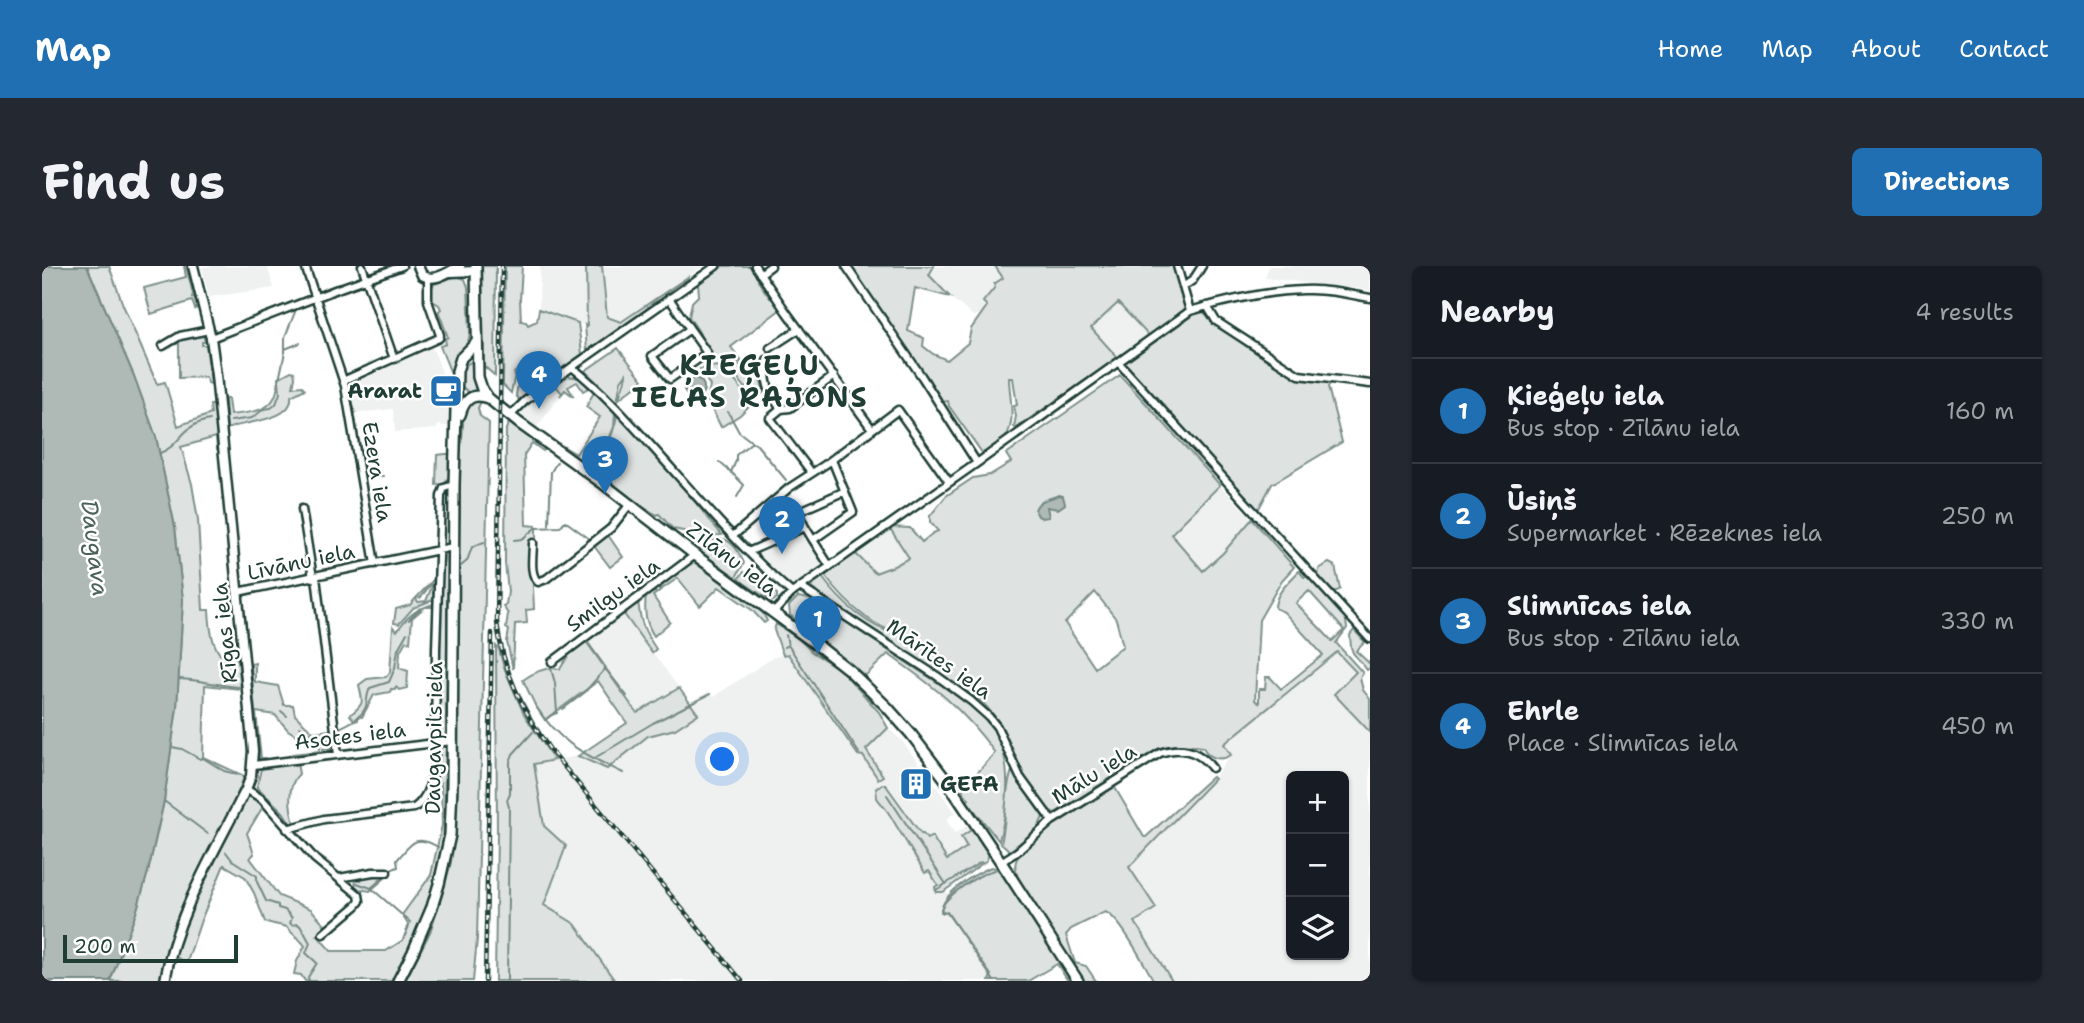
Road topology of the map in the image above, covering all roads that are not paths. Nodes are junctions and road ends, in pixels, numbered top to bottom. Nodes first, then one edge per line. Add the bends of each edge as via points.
1 (192, 266) edge
2 (304, 266) edge
3 (362, 266) edge
4 (401, 266) edge
5 (418, 266) edge
6 (460, 266) edge
7 (716, 266) edge
8 (755, 266) edge
9 (771, 266) edge
10 (846, 266) edge
11 (1177, 266) edge
12 (1202, 266) edge
13 (476, 268) edge
14 (451, 272) junction
15 (760, 274) junction
16 (366, 278) junction
17 (428, 278) junction
18 (1183, 287) junction
19 (316, 297) junction
20 (669, 298) junction
21 (1370, 298) edge
22 (1207, 306) junction
23 (1190, 311) junction
24 (690, 328) junction
25 (799, 329) junction
26 (210, 334) junction
27 (477, 342) junction
28 (163, 346) dead end
29 (770, 348) dead end
30 (477, 358) junction
31 (394, 359) junction
32 (767, 360) dead end
33 (1119, 363) junction
34 (572, 367) junction
35 (458, 375) junction
36 (834, 376) junction
37 (343, 381) junction
38 (1370, 384) edge
39 (488, 398) junction
40 (781, 409) junction
41 (510, 416) junction
42 (456, 426) junction
43 (872, 429) junction
44 (832, 460) junction
45 (977, 463) junction
46 (812, 473) junction
47 (949, 482) junction
48 (454, 485) junction
49 (845, 491) junction
50 (630, 504) junction
51 (302, 509) dead end
52 (805, 527) junction
53 (733, 536) junction
54 (813, 540) junction
55 (533, 543) dead end
56 (453, 547) junction
57 (439, 550) junction
58 (748, 552) junction
59 (695, 555) junction
60 (374, 564) junction
61 (829, 565) junction
62 (315, 577) junction
63 (800, 587) junction
64 (238, 592) junction
65 (792, 593) junction
66 (774, 612) junction
67 (1370, 639) edge
68 (552, 662) dead end
69 (452, 741) junction
70 (436, 743) junction
71 (338, 755) junction
72 (253, 765) junction
73 (1212, 768) dead end
74 (246, 789) junction
75 (1052, 821) junction
76 (287, 829) junction
77 (1001, 862) junction
78 (387, 872) dead end
79 (340, 878) junction
80 (323, 934) dead end
81 (165, 981) edge
82 (398, 981) edge
83 (1078, 981) edge

1 - 26 main road, Rīgas iela
2 - 19 street, Ezera iela
3 - 16 street
4 - 16 street
5 - 17 main road
6 - 14 main road
7 - 20 street
8 - 15 street
9 - 15 street
10 - 45 street
11 - 18 street
12 - 18 street
13 - 14 main road
13 - 27 highway
14 - 17 main road
15 - 25 street
16 - 19 street
16 - 31 street
17 - 31 street via 428,301 440,335
18 - 23 street
19 - 26 street
19 - 37 street, Ezera iela
20 - 24 street
20 - 34 street
21 - 22 street via 1303,289
22 - 23 street
22 - 38 street via 1216,321 1299,375
23 - 33 street
24 - 24 street via 652,356 670,379 707,353
25 - 29 street
25 - 36 street
26 - 28 street via 180,336
26 - 64 main road, Rīgas iela
27 - 30 highway
27 - 35 highway, Daugavpils iela via 461,358
30 - 35 highway via 464,363
30 - 39 highway via 479,383
31 - 37 street
32 - 40 street via 767,387
33 - 45 street
33 - 67 street
34 - 41 street
34 - 53 street via 615,406
35 - 42 highway, Daugavpils iela
36 - 40 street via 790,408
36 - 43 street
37 - 60 street, Ezera iela
39 - 41 highway, Zīlānu iela
39 - 42 highway via 477,395 467,399
40 - 46 street via 770,418
41 - 50 highway, Zīlānu iela
42 - 48 highway, Daugavpils iela
43 - 44 street
43 - 47 street via 898,410
44 - 46 street
44 - 49 street
45 - 47 street
46 - 53 street
47 - 61 street
48 - 56 highway, Daugavpils iela
48 - 57 street, Daugavpils iela via 441,494
49 - 52 street via 798,512
49 - 54 street via 853,512
50 - 55 street via 611,528 538,582 533,571
50 - 59 highway, Zīlānu iela
51 - 62 street
52 - 54 street
52 - 58 street
53 - 58 street
54 - 61 street
56 - 57 street, Līvānu iela
56 - 69 highway, Daugavpils iela
57 - 60 street, Līvānu iela
57 - 70 street, Daugavpils iela
58 - 65 street
59 - 66 highway, Zīlānu iela
59 - 68 street, Smilgu iela
60 - 62 street, Līvānu iela
61 - 63 street
62 - 64 street, Līvānu iela
62 - 71 street
63 - 65 street
63 - 75 street, Mārītes iela via 937,676 989,717 1020,777
64 - 72 main road, Rīgas iela
65 - 66 street
66 - 77 highway, Zīlānu iela via 849,670 887,707 946,780
69 - 70 street, Asotes iela
69 - 82 highway, Daugavpils iela via 450,835 445,860 424,928
70 - 71 street, Asotes iela
70 - 76 street, Daugavpils iela via 433,774 416,807 324,819
71 - 72 street, Asotes iela
72 - 74 main road, Rīgas iela
73 - 75 street, Mālu iela via 1191,751 1166,751
74 - 76 street via 262,799
74 - 81 main road, Rīgas iela via 183,916
75 - 77 street, Mālu iela
76 - 79 street
77 - 83 highway, Zīlānu iela
78 - 79 street
79 - 80 street via 357,892 360,901

